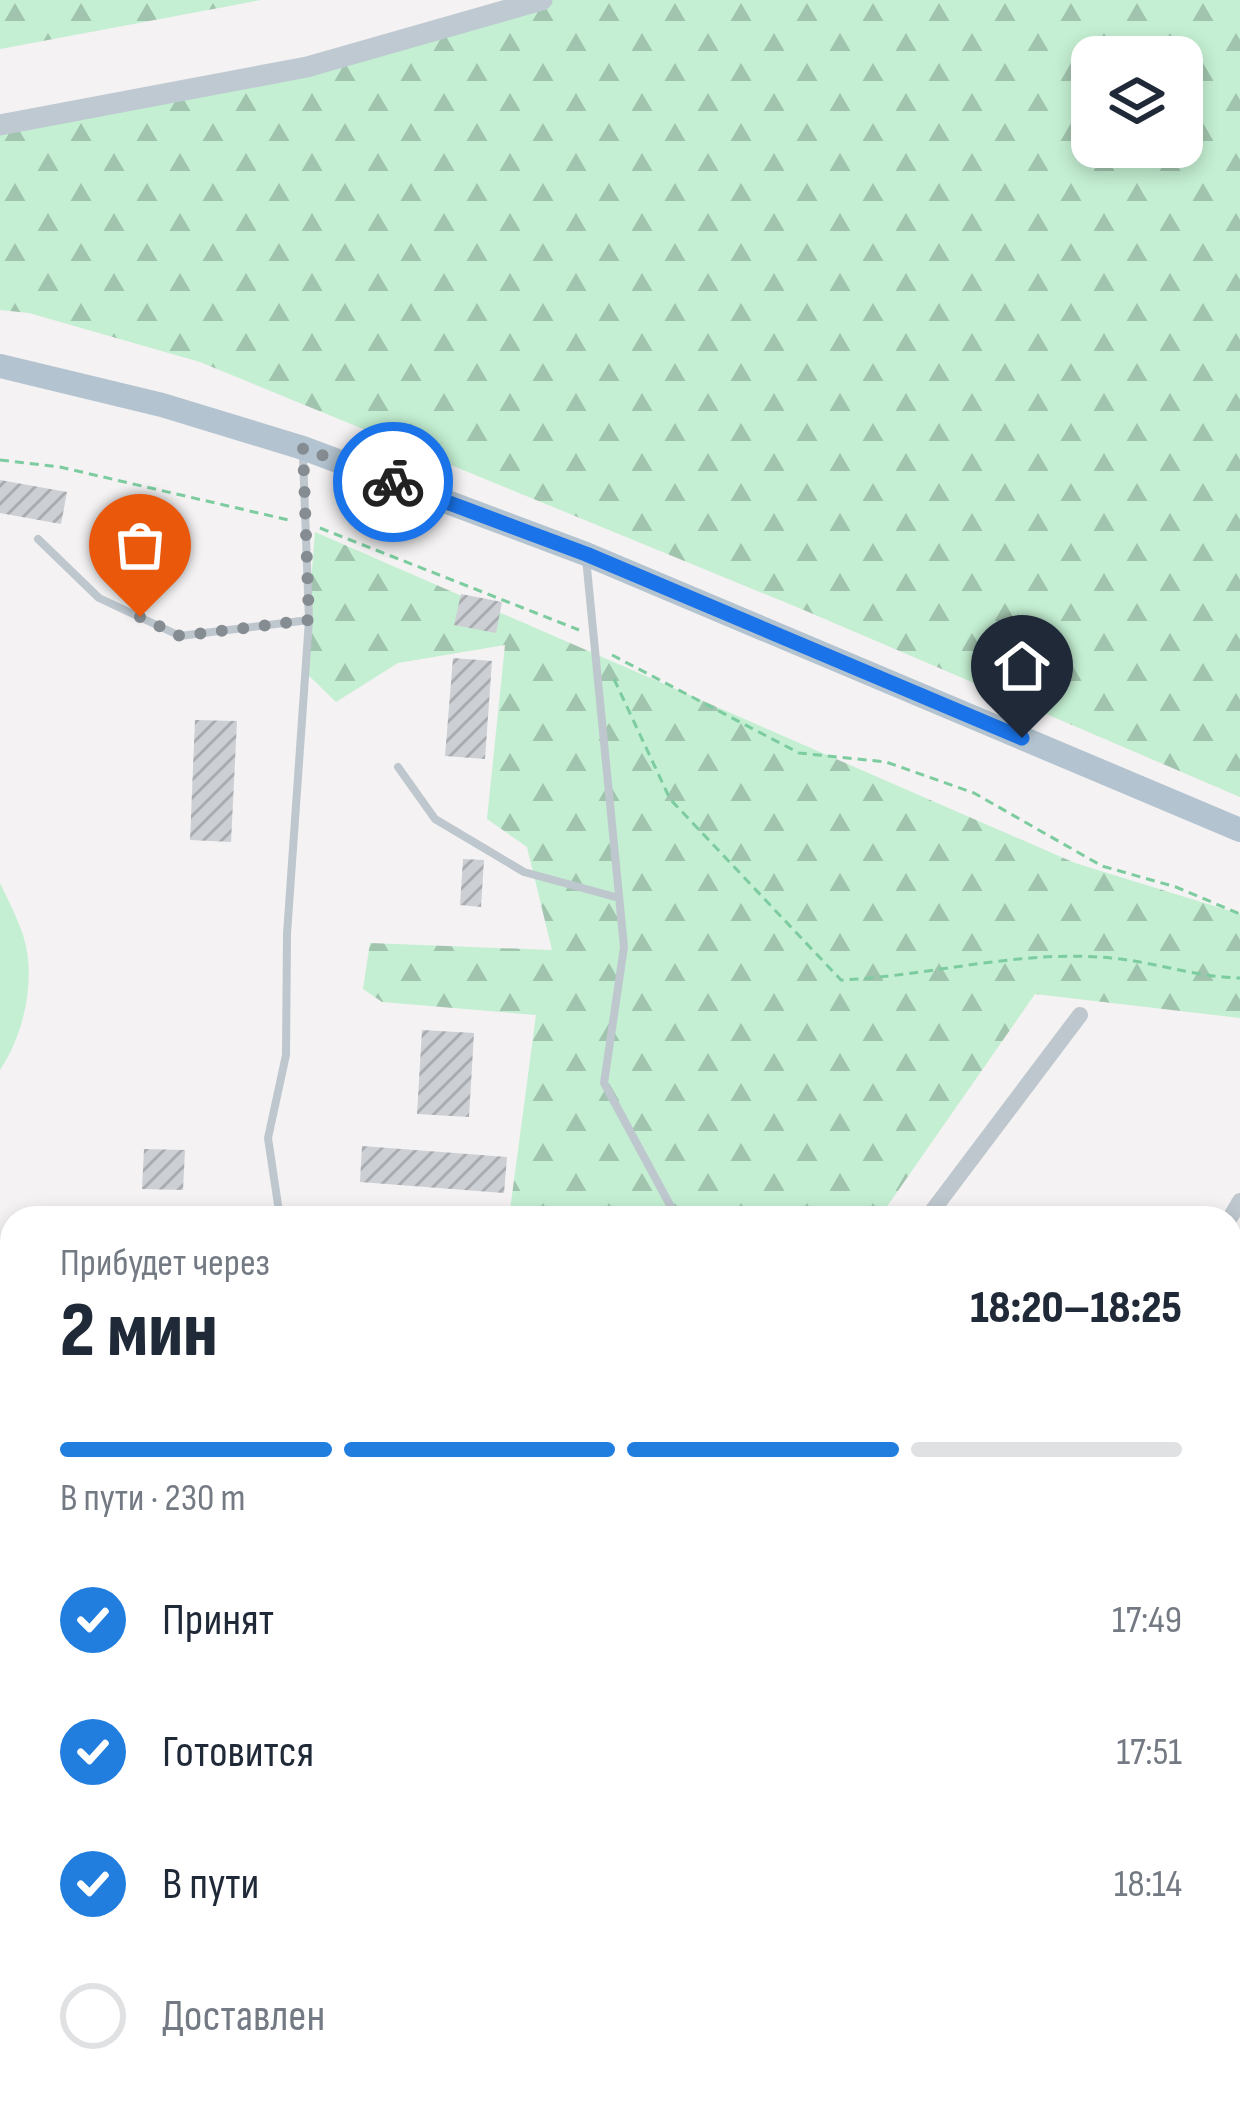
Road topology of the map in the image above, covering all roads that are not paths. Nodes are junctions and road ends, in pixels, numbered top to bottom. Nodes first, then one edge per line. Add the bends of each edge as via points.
1 (542, 0) edge
2 (0, 124) edge
3 (0, 366) edge
4 (303, 448) junction
5 (38, 539) dead end
6 (586, 554) junction
7 (309, 620) junction
8 (398, 767) dead end
9 (1240, 830) edge
10 (619, 898) junction
11 (1079, 1015) dead end
12 (278, 1206) edge
13 (671, 1206) edge
14 (936, 1206) edge

1 - 2 street via 308,68
3 - 4 main road
4 - 6 main road
4 - 7 lane
5 - 7 lane via 99,598 180,636
6 - 9 main road
6 - 10 lane
7 - 12 lane via 286,1054 268,1138
8 - 10 lane via 435,819 524,872
10 - 13 lane via 624,946 604,1083
11 - 14 street

